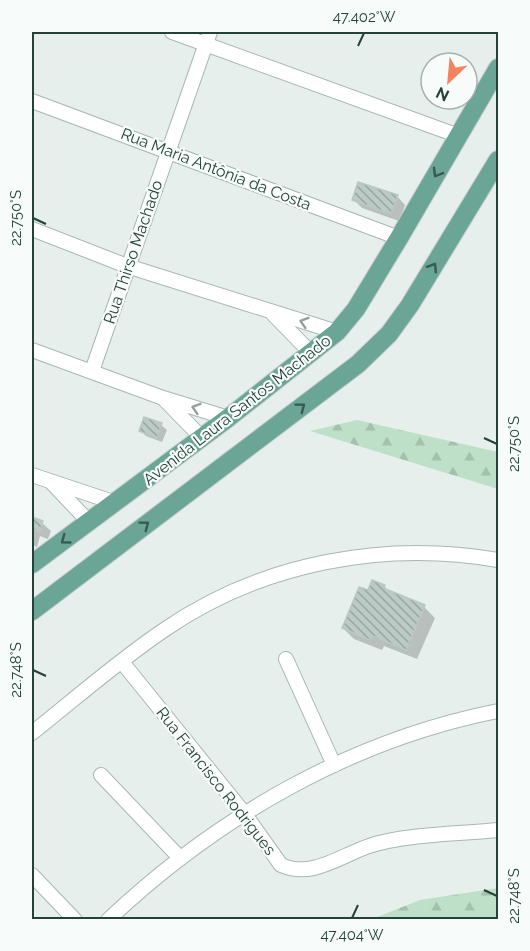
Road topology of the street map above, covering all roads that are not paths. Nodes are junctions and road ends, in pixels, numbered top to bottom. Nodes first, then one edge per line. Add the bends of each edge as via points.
1 (172, 32) edge
2 (208, 38) edge
3 (498, 68) edge
4 (32, 101) edge
5 (459, 136) junction
6 (168, 151) junction
7 (498, 160) edge
8 (32, 229) edge
9 (399, 238) junction
10 (127, 266) junction
11 (272, 312) junction
12 (337, 332) junction
13 (32, 350) edge
14 (312, 354) junction
15 (92, 371) junction
16 (163, 398) junction
17 (228, 418) junction
18 (202, 438) junction
19 (32, 475) edge
20 (51, 481) junction
21 (116, 503) junction
22 (89, 522) junction
23 (498, 560) edge
24 (32, 564) edge
25 (32, 611) edge
26 (286, 659) dead end
27 (122, 662) junction
28 (498, 711) edge
29 (32, 733) edge
30 (334, 765) junction
31 (101, 775) dead end
32 (244, 813) junction
33 (498, 830) edge
34 (180, 858) junction
35 (32, 875) edge
36 (75, 920) edge
37 (108, 920) edge

1 - 2 street
2 - 5 street
2 - 6 street, Rua Thirso Machado
3 - 5 main road, Avenida Laura Santos Machado
4 - 6 street, Rua Maria Antônia da Costa
5 -> 9 main road, Avenida Laura Santos Machado
6 - 9 street, Rua Maria Antônia da Costa
6 - 10 street, Rua Thirso Machado
25 -> 7 main road via 358,364 381,342 410,304
8 - 10 street
9 - 12 main road, Avenida Laura Santos Machado via 356,309
10 - 11 street
10 - 15 street, Rua Thirso Machado
12 -> 11 street
11 - 14 street
12 - 14 main road, Avenida Laura Santos Machado
13 - 15 street
14 - 17 main road, Avenida Laura Santos Machado
15 - 16 street
17 -> 16 street
16 - 18 street
17 - 18 main road, Avenida Laura Santos Machado
18 - 21 main road, Avenida Laura Santos Machado
19 - 20 street
20 - 21 street
20 - 22 street
21 - 22 main road, Avenida Laura Santos Machado
22 -> 24 main road, Avenida Laura Santos Machado
23 - 27 street via 458,554 403,553 347,558 291,570 212,601
26 - 30 street
27 - 29 street
27 - 32 street, Rua Francisco Rodrigues
28 - 30 street via 413,735
30 - 32 street
31 - 34 street
32 - 33 street, Rua Francisco Rodrigues via 281,865 298,870 311,870 384,842
32 - 34 street
34 - 37 street
35 - 36 street

